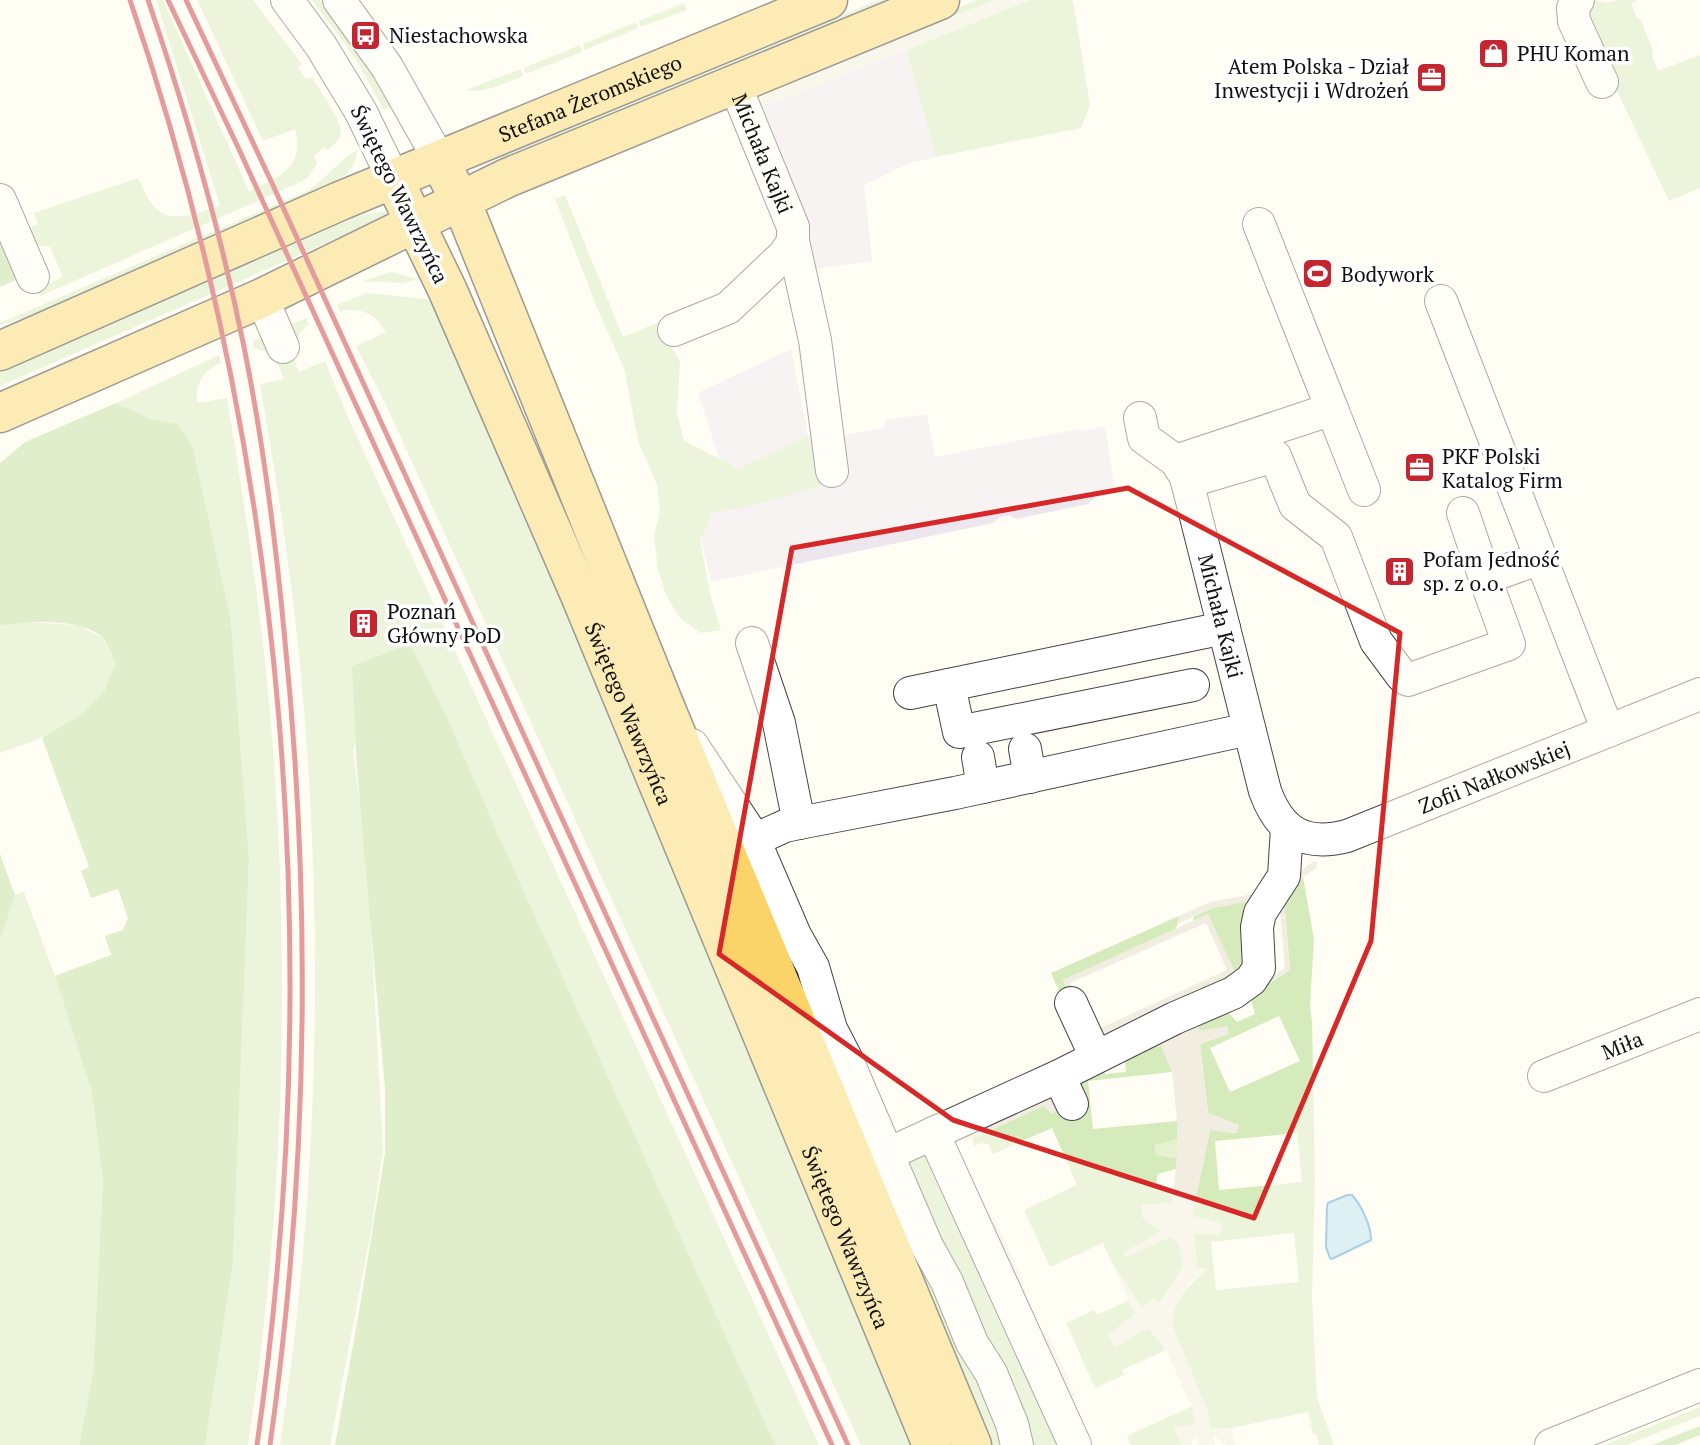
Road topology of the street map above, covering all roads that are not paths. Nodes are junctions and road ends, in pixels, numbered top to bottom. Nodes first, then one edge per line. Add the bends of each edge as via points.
1 (287, 0) edge
2 (339, 0) edge
3 (828, 0) edge
4 (940, 0) edge
5 (1578, 0) edge
6 (1602, 82) dead end
7 (735, 85) junction
8 (440, 160) junction
9 (394, 180) junction
10 (0, 200) edge
11 (460, 201) junction
12 (415, 224) junction
13 (1259, 224) dead end
14 (793, 241) junction
15 (33, 277) dead end
16 (262, 298) junction
17 (1441, 301) dead end
18 (674, 330) dead end
19 (283, 347) dead end
20 (0, 351) edge
21 (1332, 409) junction
22 (0, 413) edge
23 (1140, 418) dead end
24 (832, 471) dead end
25 (1182, 472) junction
26 (1364, 490) dead end
27 (1463, 513) dead end
28 (1541, 558) junction
29 (1485, 578) junction
30 (1224, 628) junction
31 (752, 643) dead end
32 (949, 685) junction
33 (1193, 685) dead end
34 (909, 693) dead end
35 (1700, 694) edge
36 (666, 709) junction
37 (1249, 729) junction
38 (1608, 731) junction
39 (799, 823) junction
40 (1287, 828) junction
41 (754, 840) junction
42 (1071, 1003) dead end
43 (1700, 1014) edge
44 (1107, 1060) junction
45 (1544, 1076) dead end
46 (933, 1133) junction
47 (888, 1154) junction
48 (986, 1225) dead end
49 (1700, 1385) edge
50 (1075, 1438) edge
51 (932, 1445) edge
52 (972, 1445) edge
53 (1017, 1445) edge
54 (1551, 1445) edge

1 - 9 street, Świętego Wawrzyńca via 361,112
2 - 8 street, Świętego Wawrzyńca via 387,66
3 - 8 main road, Stefana Żeromskiego
4 - 7 main road, Stefana Żeromskiego
5 - 6 street via 1574,21
7 - 11 main road, Stefana Żeromskiego
7 - 14 street, Michała Kajki via 793,227
8 - 9 main road, Stefana Żeromskiego
8 - 11 main road, Świętego Wawrzyńca
9 - 12 main road, Świętego Wawrzyńca
9 - 20 main road, Stefana Żeromskiego
10 - 15 street
11 - 12 main road
11 - 36 main road, Świętego Wawrzyńca
12 - 16 main road
12 - 51 main road, Świętego Wawrzyńca via 580,595
13 - 21 street
14 - 18 street via 728,308
14 - 24 street, Michała Kajki via 815,340
16 - 19 street
16 - 22 main road
17 - 28 street
21 - 25 street
21 - 26 street
23 - 25 street via 1144,438
25 - 29 street via 1275,456 1294,505 1336,537 1376,641 1408,680 1509,644
25 - 30 street, Michała Kajki
27 - 29 street
28 - 29 street
28 - 38 street
30 - 32 street
30 - 37 street, Michała Kajki
31 - 39 street via 779,723
32 - 33 street via 959,732
32 - 34 street
35 - 38 street, Zofii Nałkowskiej
36 - 41 street
36 - 52 main road, Świętego Wawrzyńca
37 - 39 street via 980,772
37 - 40 street, Michała Kajki via 1270,806
38 - 40 street, Zofii Nałkowskiej via 1347,836 1318,841
39 - 41 street
40 - 44 street via 1284,876 1260,912 1259,968 1240,1006
41 - 47 street via 794,935 813,967 831,1029
42 - 44 street
43 - 45 street, Miła
44 - 46 street via 1066,1090
46 - 47 street
46 - 48 street via 963,1174
46 - 50 street
47 - 53 street via 926,1246 991,1373
49 - 54 street

